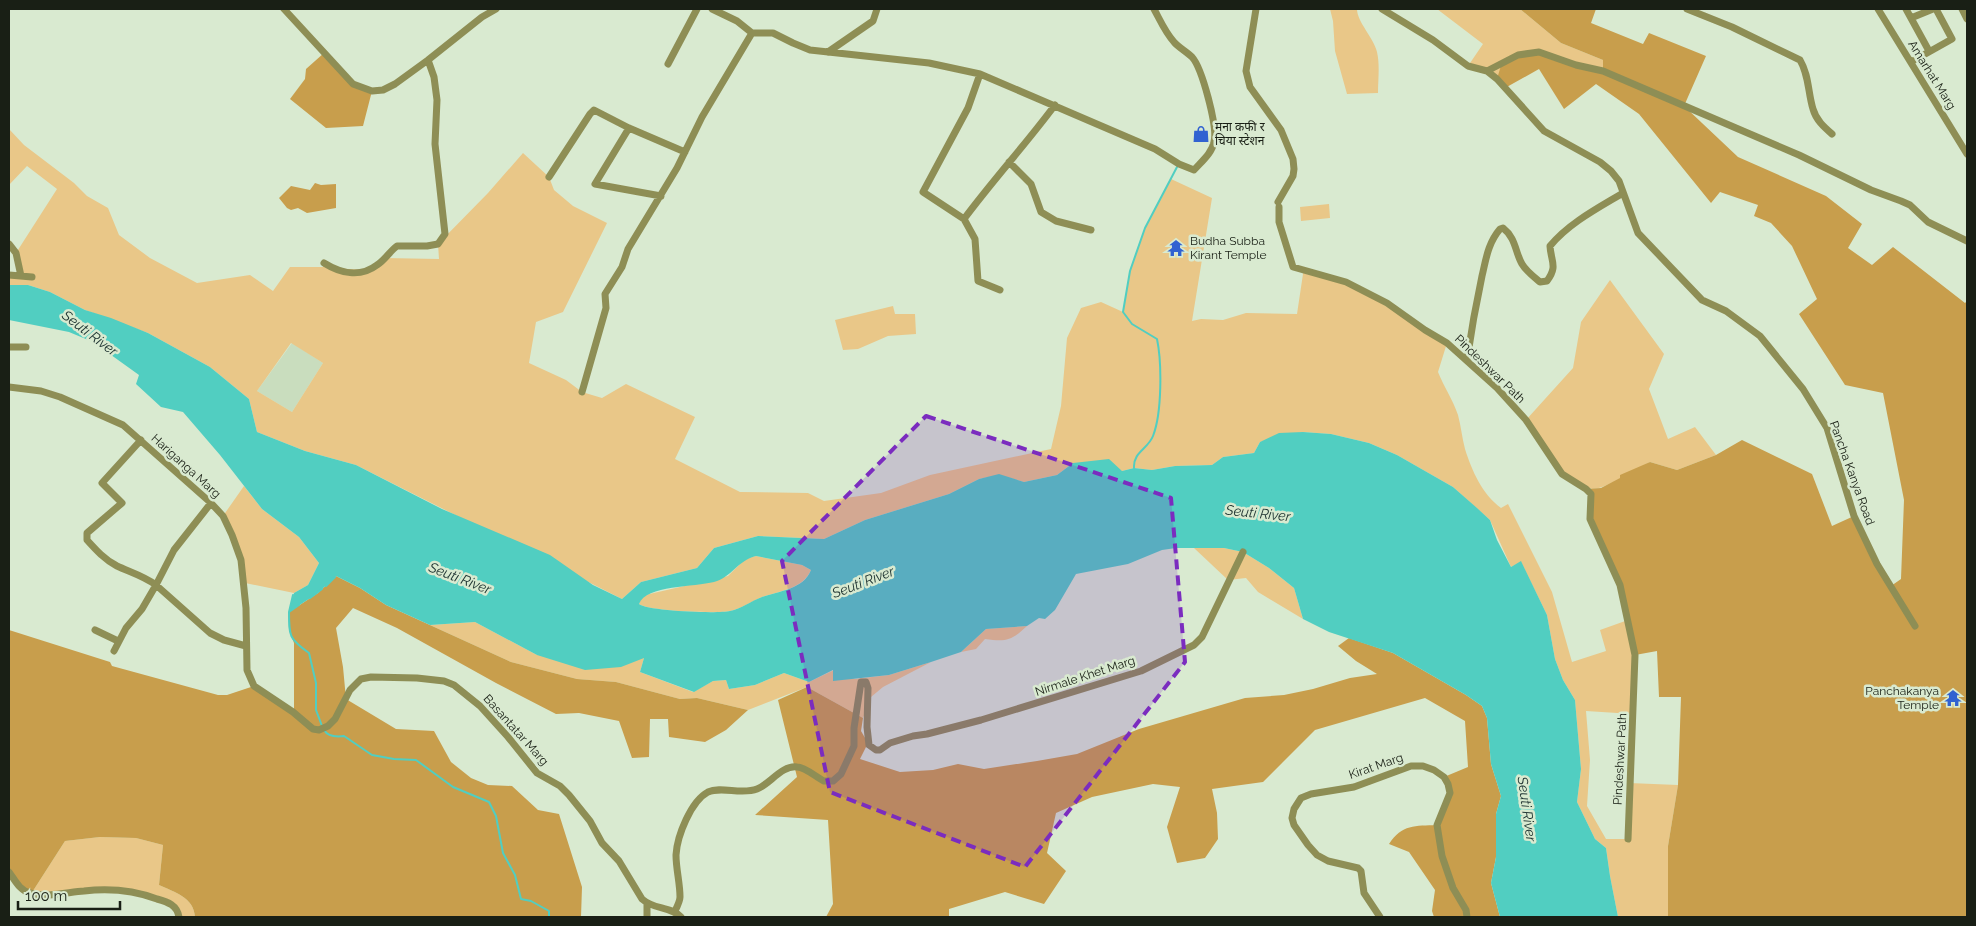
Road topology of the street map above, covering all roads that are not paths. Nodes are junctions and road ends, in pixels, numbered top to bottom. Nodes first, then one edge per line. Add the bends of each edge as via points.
1 (284, 9) edge
2 (496, 9) edge
3 (698, 9) edge
4 (712, 9) edge
5 (877, 9) edge
6 (1154, 9) edge
7 (1256, 9) edge
8 (1382, 9) edge
9 (1687, 9) edge
10 (1878, 9) edge
11 (1906, 9) edge
12 (1935, 9) edge
13 (1962, 9) edge
14 (1911, 18) junction
15 (1967, 19) edge
16 (752, 33) junction
17 (1929, 51) junction
18 (828, 52) junction
19 (428, 60) junction
20 (1911, 62) junction
21 (668, 64) dead end
22 (1488, 71) junction
23 (980, 74) junction
24 (1054, 105) junction
25 (629, 128) junction
26 (1832, 134) dead end
27 (685, 152) junction
28 (1967, 154) edge
29 (1009, 162) junction
30 (549, 177) dead end
31 (1623, 193) junction
32 (660, 196) junction
33 (964, 219) junction
34 (1091, 230) dead end
35 (1967, 241) edge
36 (9, 244) edge
37 (324, 263) dead end
38 (9, 275) edge
39 (21, 276) junction
40 (32, 277) dead end
41 (1000, 290) dead end
42 (9, 347) edge
43 (26, 347) dead end
44 (1467, 360) junction
45 (9, 387) edge
46 (582, 392) dead end
47 (142, 440) junction
48 (211, 503) junction
49 (1243, 552) dead end
50 (156, 585) junction
51 (1915, 626) dead end
52 (95, 630) dead end
53 (118, 641) junction
54 (246, 646) junction
55 (114, 651) dead end
56 (328, 726) joint
57 (1628, 839) dead end
58 (9, 872) edge
59 (647, 903) junction
60 (675, 911) junction
61 (179, 917) edge
62 (647, 917) edge
63 (681, 917) edge
64 (1380, 917) edge
65 (1467, 917) edge

1 - 19 street via 353,84 372,91 395,84
2 - 19 street
3 - 21 street
4 - 16 street
5 - 18 street via 873,21
6 - 24 street via 1174,43 1192,57 1207,94 1215,130 1214,144 1194,170 1155,149
7 - 44 street, Pindeshwar Path via 1246,71 1250,87 1281,130 1293,158 1293,176 1278,204 1279,222 1293,267 1346,282 1387,303
8 - 22 street, Pancha Kanya Road via 1468,66
9 - 26 street via 1800,60 1805,67 1813,111
10 - 20 street, Amarhat Marg
11 - 14 street
12 - 14 street
12 - 17 street via 1952,39
13 - 15 street
14 - 17 street
16 - 18 street via 773,33 810,50
16 - 27 street
17 - 20 street
18 - 23 street via 929,63
19 - 37 street via 437,100 434,144 445,234 438,244 398,246 376,266 353,273 344,273
20 - 28 street, Amarhat Marg
22 - 31 street, Pancha Kanya Road via 1544,130 1611,171
22 - 35 street via 1518,55 1539,52 1603,72 1799,154 1871,190 1910,205 1928,222
23 - 24 street
23 - 33 street via 968,108 923,192
24 - 29 street
25 - 27 street
25 - 30 street via 594,110
25 - 32 street via 595,184
27 - 32 street
29 - 33 street
29 - 34 street via 1031,184 1041,212 1056,221
31 - 44 street via 1555,240 1550,246 1553,273 1547,281 1540,282 1522,265 1514,240 1503,228 1500,229 1489,245
31 - 51 street, Pancha Kanya Road via 1638,233 1648,244 1702,300 1726,311 1760,336 1803,389 1827,428 1842,483 1876,564
32 - 46 street via 605,294 606,308
33 - 41 street via 975,239 978,281
36 - 39 street via 16,253
38 - 39 street
39 - 40 street
42 - 43 street
44 - 57 street, Pindeshwar Path via 1526,420 1562,474 1591,494 1590,519 1620,585 1635,655
45 - 47 street, Hariganga Marg via 60,397 112,418
47 - 48 street, Hariganga Marg
47 - 50 street via 102,483 122,503 87,533 87,540 115,565
48 - 50 street via 174,550
48 - 54 street, Hariganga Marg via 223,516 240,560 246,608
49 - 60 street, Nirmale Khet Marg via 1202,637 1194,645 1141,671 981,720 905,738 880,750 869,745 868,688 863,681 860,684 854,746 837,778 824,781 798,766 784,770 762,787 751,791 710,791 699,799 687,816 676,852 680,898
50 - 53 street
50 - 54 street via 210,633
52 - 53 street
53 - 55 street
54 - 56 street, Hariganga Marg via 247,670 254,686 294,712 313,729
56 - 59 street, Basantatar Marg via 339,714 350,690 361,679 417,678 454,685 480,706 537,773 569,795
58 - 61 street via 21,889 31,894 126,890 168,902 178,910
59 - 60 street
59 - 62 street
60 - 63 street
64 - 65 street, Kirat Marg via 1364,893 1361,871 1317,855 1294,825 1294,809 1301,798 1311,794 1354,787 1411,766 1423,766 1434,770 1448,784 1450,793 1437,825 1442,856

